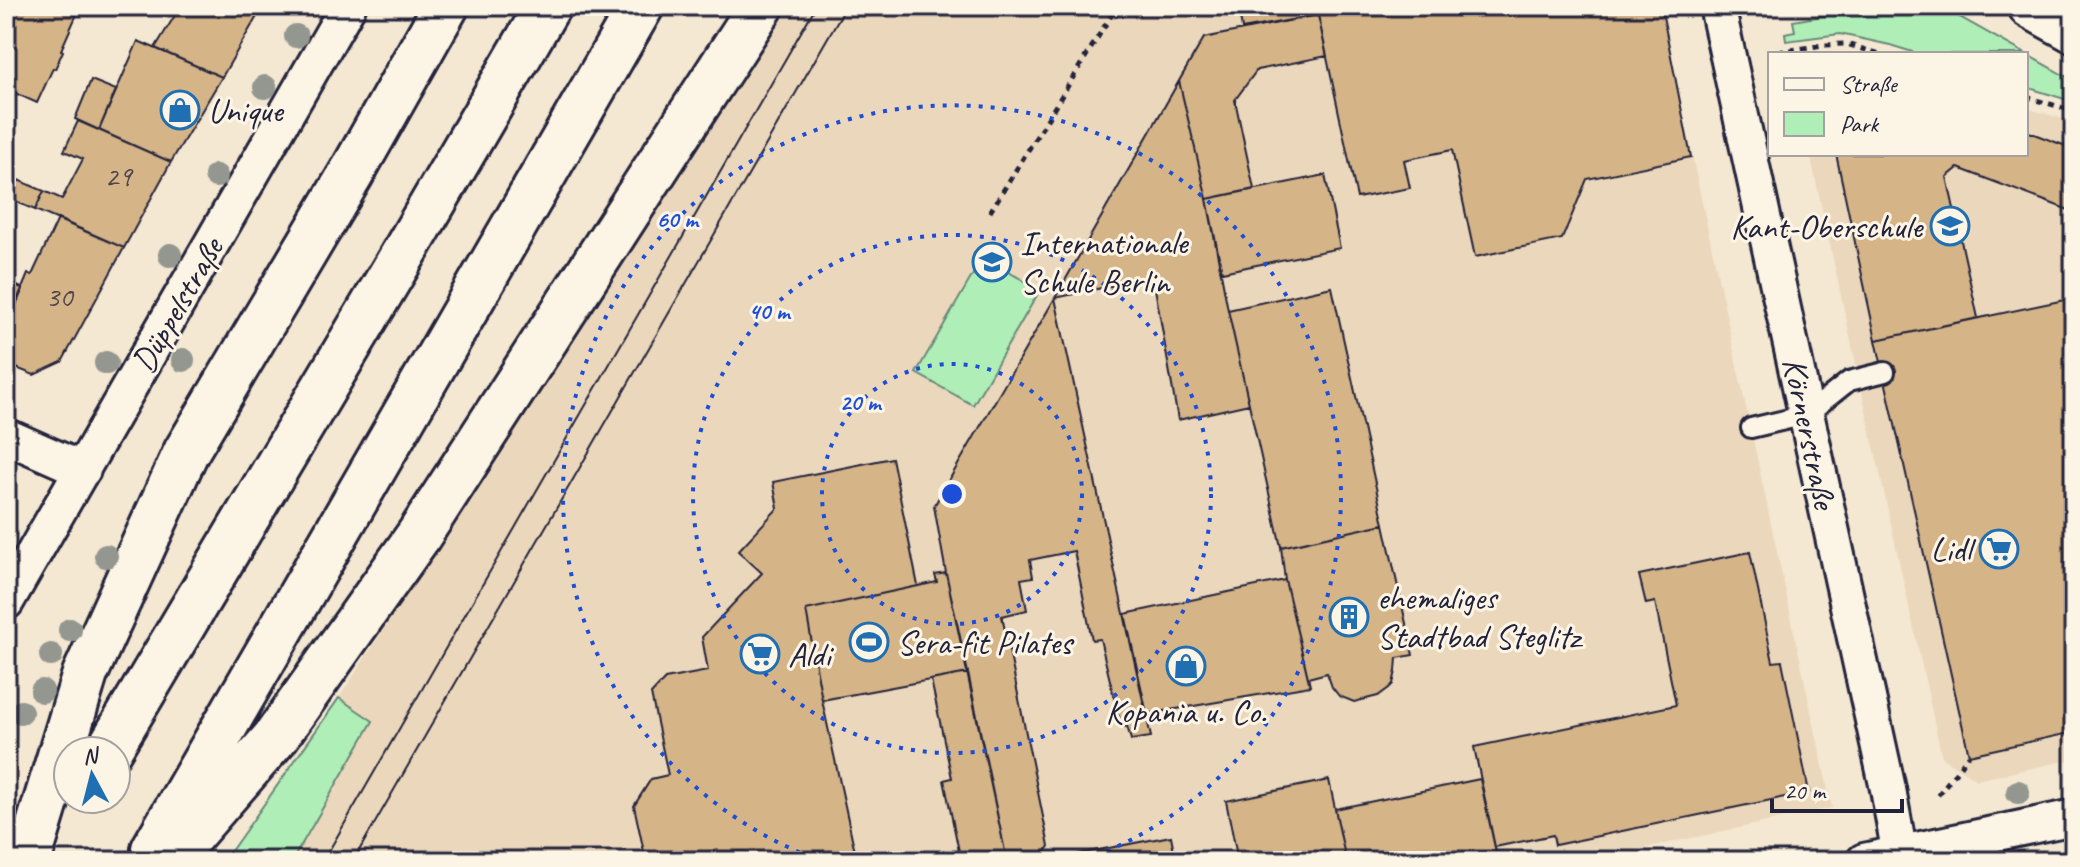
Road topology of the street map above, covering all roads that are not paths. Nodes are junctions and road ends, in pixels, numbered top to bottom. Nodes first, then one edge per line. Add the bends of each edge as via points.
1 (348, 6) edge
2 (548, 6) edge
3 (641, 6) edge
4 (761, 6) edge
5 (1717, 6) edge
6 (2031, 6) edge
7 (446, 7) edge
8 (2074, 30) edge
9 (1885, 372) dead end
10 (1806, 415) junction
11 (1751, 428) dead end
12 (6, 436) edge
13 (83, 470) junction
14 (6, 602) edge
15 (118, 735) edge
16 (69, 815) edge
17 (2074, 817) edge
18 (1900, 857) edge
19 (28, 861) edge
20 (42, 861) edge
21 (146, 861) edge
22 (168, 861) edge
23 (1864, 861) edge

1 - 13 street, Düppelstraße
2 - 15 main road
3 - 21 main road
4 - 22 main road via 401,561 275,738
5 - 10 street, Körnerstraße
6 - 8 main road
7 - 19 main road via 186,452 85,674
9 - 10 lane via 1849,381
10 - 11 lane
10 - 18 street, Körnerstraße
12 - 13 street
13 - 14 street, Düppelstraße
16 - 20 main road
17 - 18 street
18 - 23 street

